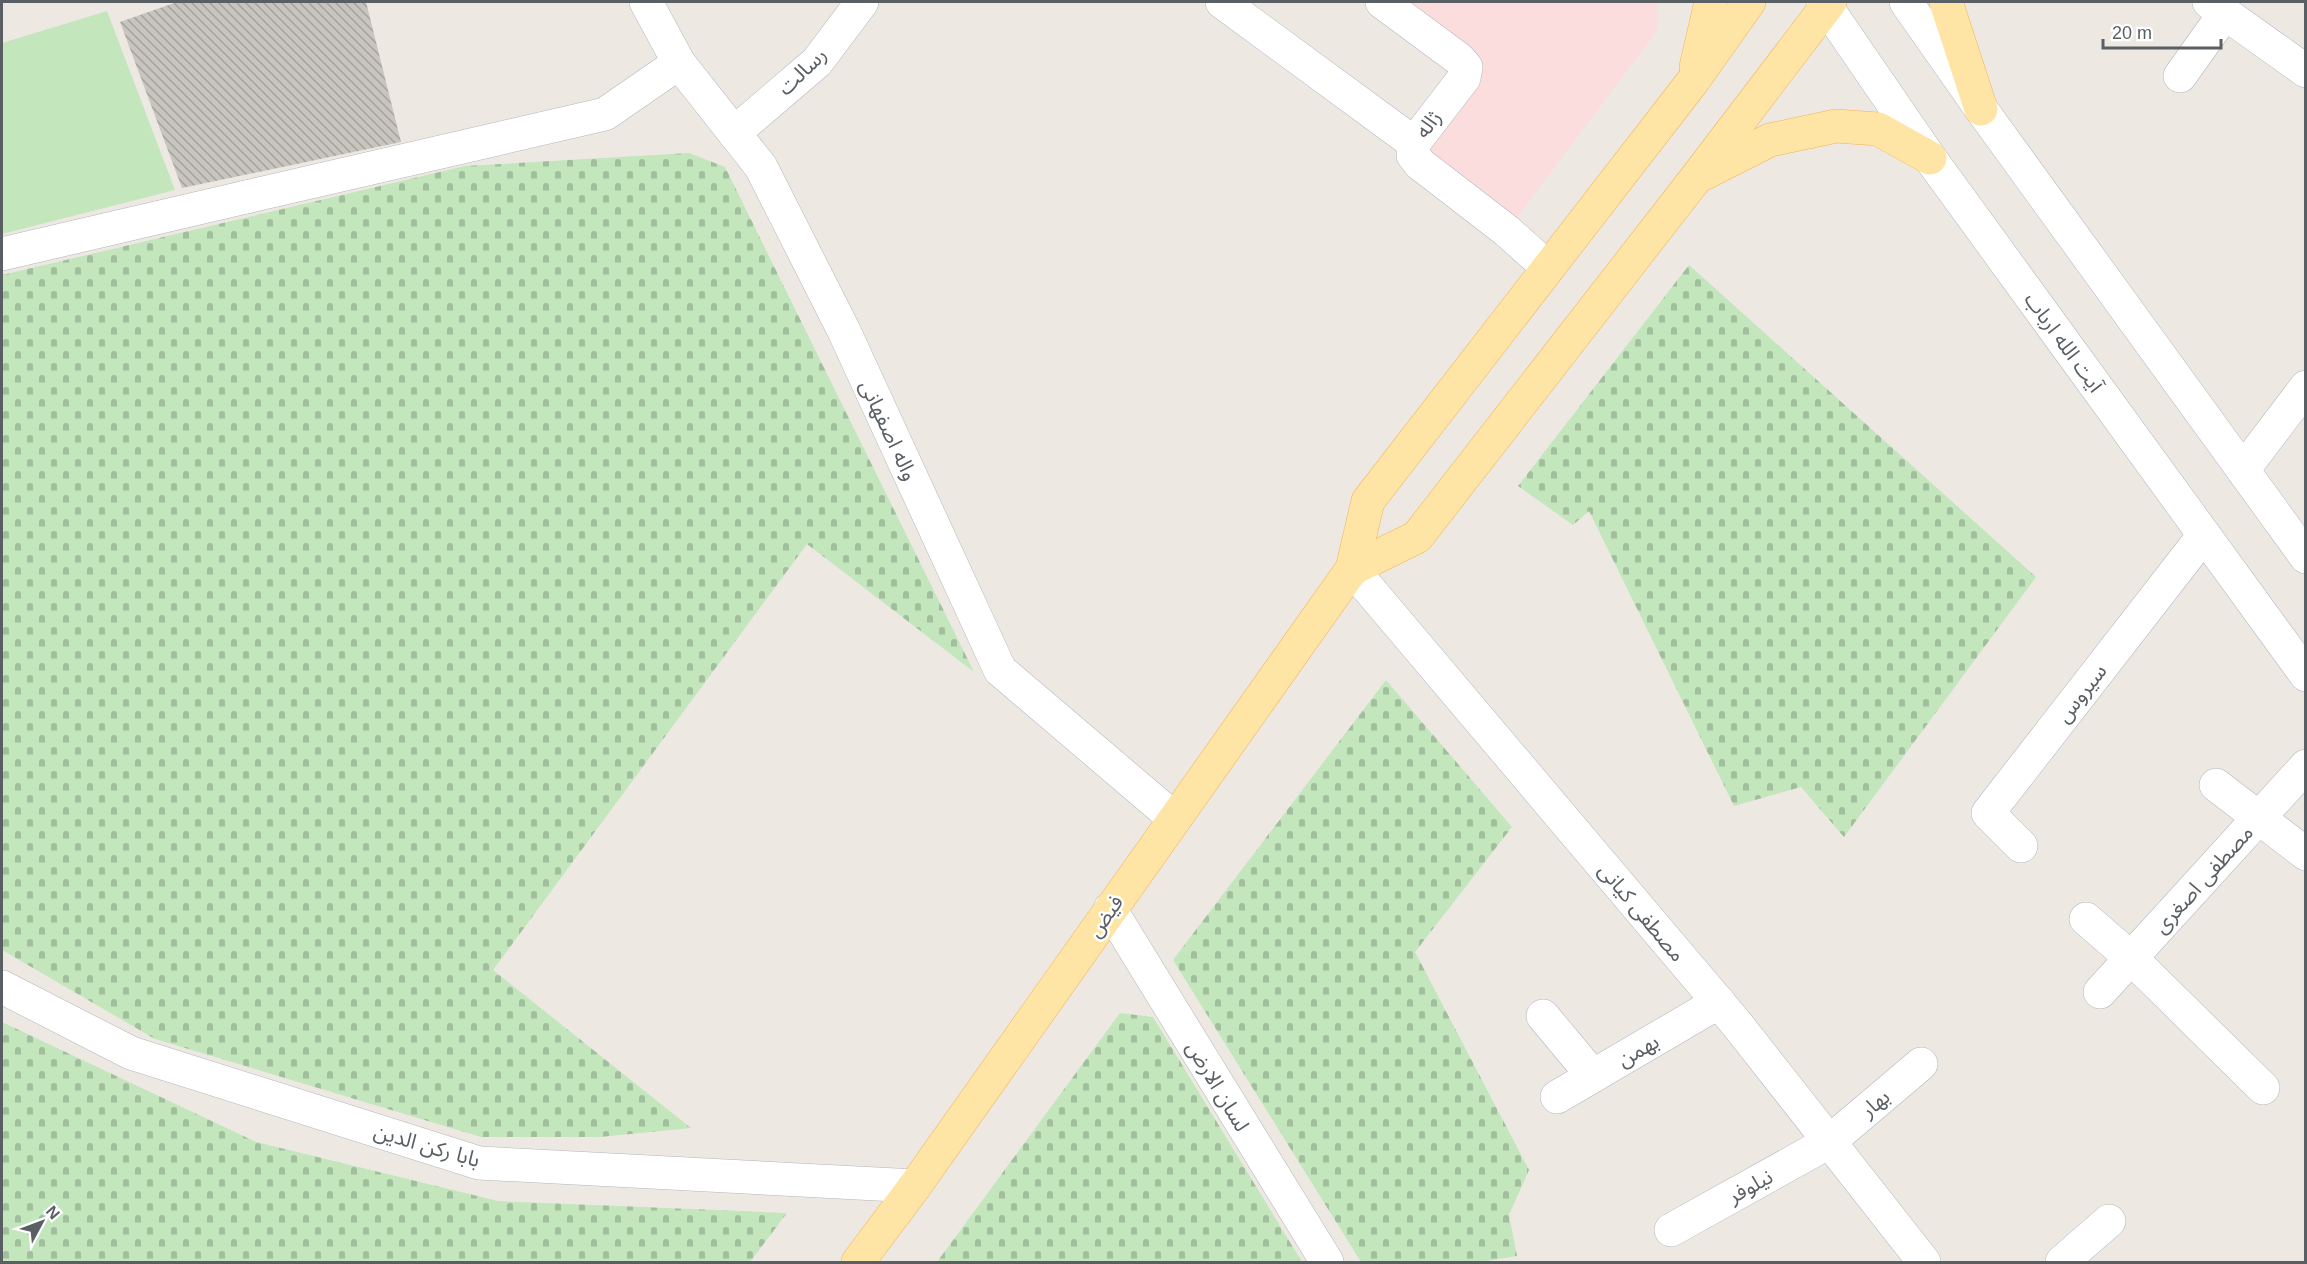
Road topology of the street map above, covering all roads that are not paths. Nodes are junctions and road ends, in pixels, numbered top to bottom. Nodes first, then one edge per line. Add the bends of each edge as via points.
1 (646, 2) edge
2 (862, 2) edge
3 (1222, 2) edge
4 (1382, 2) edge
5 (1711, 2) edge
6 (1749, 2) edge
7 (1906, 2) edge
8 (1946, 2) edge
9 (1826, 3) edge
10 (2217, 7) edge
11 (679, 63) junction
12 (2304, 66) edge
13 (2180, 76) dead end
14 (1693, 81) junction
15 (1981, 109) junction
16 (734, 133) junction
17 (1414, 143) junction
18 (1930, 158) junction
19 (1696, 178) junction
20 (2, 254) edge
21 (1548, 268) junction
22 (2306, 387) edge
23 (2243, 470) junction
24 (2204, 536) junction
25 (2306, 557) edge
26 (1352, 569) junction
27 (2306, 675) edge
28 (2306, 766) edge
29 (2216, 785) dead end
30 (2258, 818) junction
31 (1175, 819) junction
32 (2021, 846) dead end
33 (2306, 854) edge
34 (1110, 909) junction
35 (2086, 920) dead end
36 (2131, 958) junction
37 (2, 987) edge
38 (2100, 992) dead end
39 (1719, 1002) junction
40 (1543, 1016) dead end
41 (1921, 1064) dead end
42 (1593, 1076) junction
43 (2263, 1088) dead end
44 (1557, 1097) dead end
45 (1829, 1142) junction
46 (915, 1186) junction
47 (2109, 1221) dead end
48 (1671, 1230) dead end
49 (858, 1263) edge
50 (1327, 1263) edge
51 (1924, 1263) edge
52 (2062, 1263) edge

1 - 11 street, واله اصفهانی
2 - 16 street, رسالت via 817,62
3 - 17 street
4 - 17 street, ژاله via 1466,67 1464,78
5 - 14 main road
6 - 14 main road
7 - 15 street
8 - 15 main road
9 - 18 street, آیت الله ارباب
9 - 19 main road
10 - 12 street
10 - 13 street
11 - 16 street, واله اصفهانی
11 - 20 street via 605,114
14 - 21 main road
15 - 23 street
16 - 31 street, واله اصفهانی via 760,167 844,331 1000,670
17 - 21 street, ژاله via 1413,155 1420,164
18 - 19 main road via 1878,129 1836,126 1770,140
18 - 24 street, آیت الله ارباب
19 - 26 main road via 1417,537
21 - 26 main road via 1368,501
22 - 23 street
23 - 25 street
24 - 27 street, آیت الله ارباب
24 - 32 street, سیروس via 1988,813
26 - 31 main road, فیض
26 - 39 street, مصطفی کیانی
28 - 30 street, مصطفی اصغری
29 - 30 street
30 - 33 street
30 - 36 street, مصطفی اصغری
31 - 34 main road, فیض
34 - 46 main road, فیض
34 - 50 street, لسان الارض
35 - 36 street
36 - 38 street, مصطفی اصغری
36 - 43 street
37 - 46 street, بابا رکن الدین via 131,1053 479,1163
39 - 42 street, بهمن
39 - 45 street, مصطفی کیانی
40 - 42 street
41 - 45 street, بهار
42 - 44 street, بهمن
45 - 48 street, نیلوفر
45 - 51 street, مصطفی کیانی
46 - 49 main road, فیض
47 - 52 street

